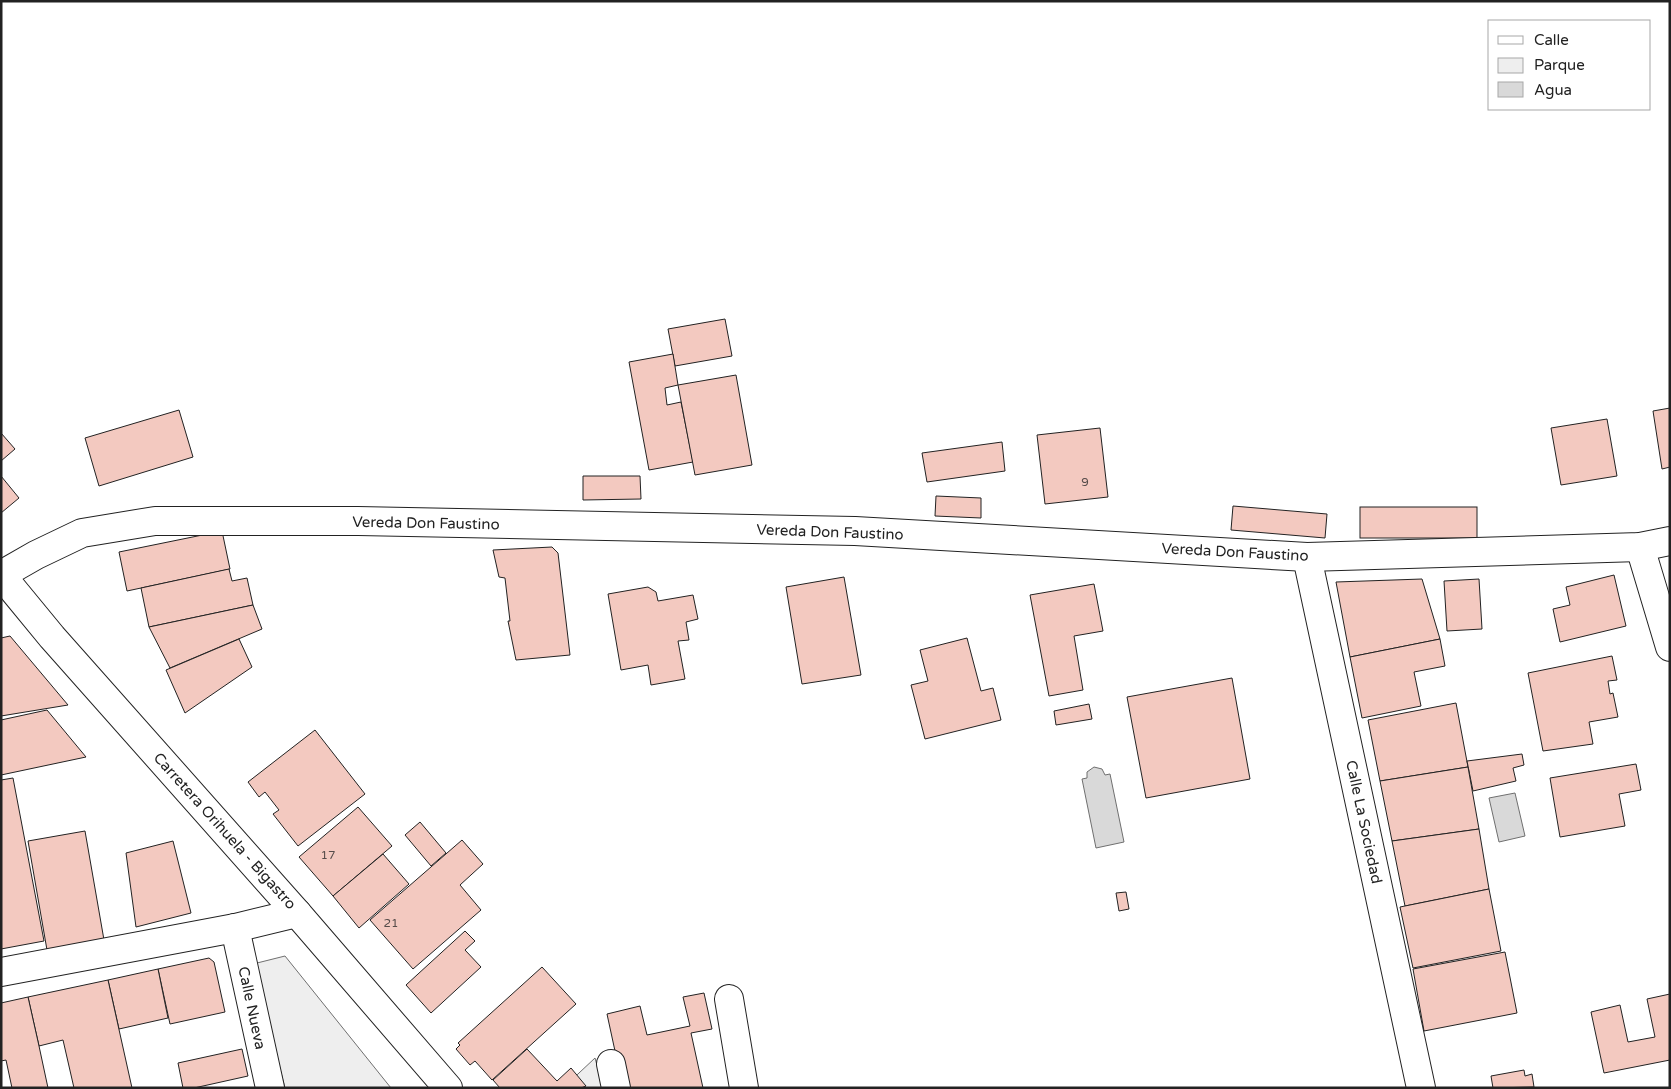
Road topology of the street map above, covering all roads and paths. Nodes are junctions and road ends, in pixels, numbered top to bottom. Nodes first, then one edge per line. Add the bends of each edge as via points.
1 (1670, 541) edge
2 (1640, 547) junction
3 (1306, 557) junction
4 (1, 575) edge
5 (1670, 647) edge
6 (297, 913) junction
7 (235, 928) junction
8 (1, 972) edge
9 (728, 999) dead end
10 (270, 1088) edge
11 (448, 1088) edge
12 (744, 1088) edge
13 (1421, 1088) edge

1 - 2 street, Vereda Don Faustino
2 - 3 street, Vereda Don Faustino
2 - 5 street
3 - 4 street, Vereda Don Faustino via 854,531 358,521 155,521 82,533
3 - 13 street, Calle La Sociedad
4 - 6 street, Carretera Orihuela - Bigastro
6 - 7 street
6 - 11 street, Carretera Orihuela - Bigastro
7 - 8 street
7 - 10 street, Calle Nueva
9 - 12 street

